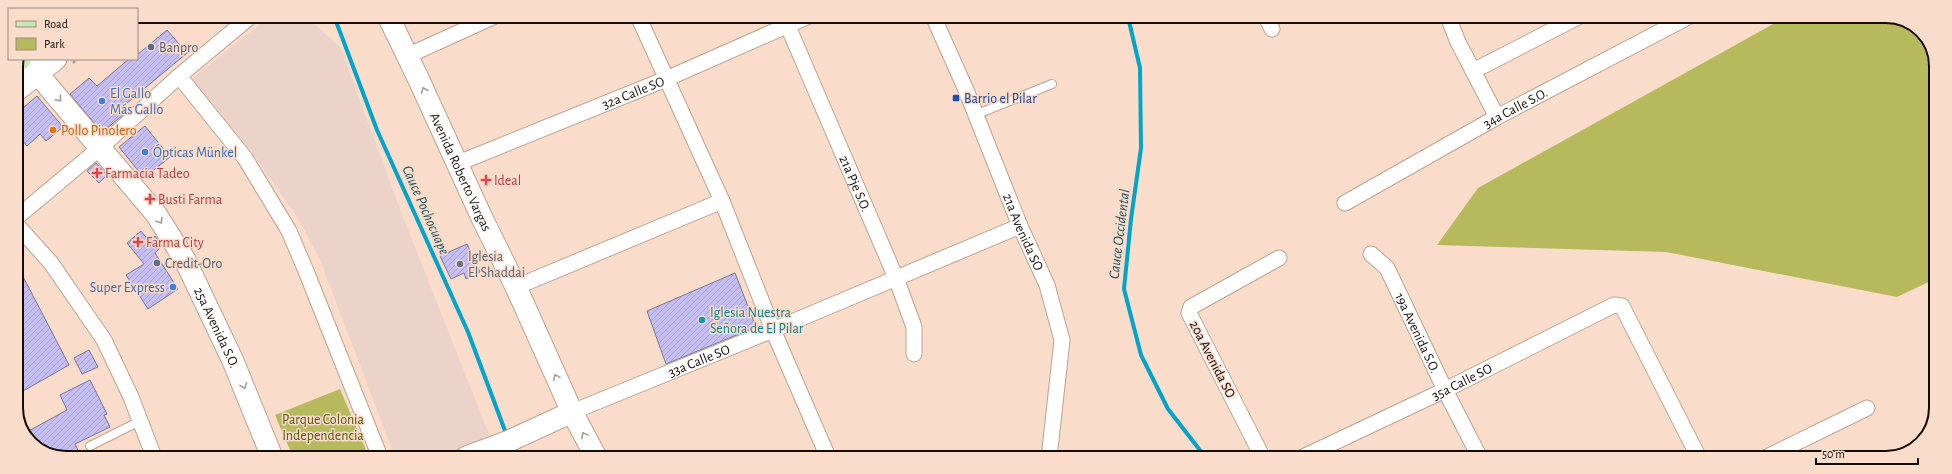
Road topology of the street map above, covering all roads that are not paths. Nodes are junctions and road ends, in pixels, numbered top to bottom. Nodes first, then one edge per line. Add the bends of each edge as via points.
1 (243, 23) edge
2 (391, 23) edge
3 (480, 23) edge
4 (641, 23) edge
5 (782, 23) edge
6 (787, 23) edge
7 (937, 23) edge
8 (1450, 23) edge
9 (1566, 23) edge
10 (1667, 23) edge
11 (407, 56) junction
12 (53, 60) edge
13 (31, 67) edge
14 (1473, 71) junction
15 (179, 76) junction
16 (666, 79) junction
17 (23, 80) edge
18 (1052, 84) dead end
19 (975, 115) junction
20 (1497, 117) junction
21 (101, 147) junction
22 (456, 164) junction
23 (722, 201) junction
24 (1344, 203) dead end
25 (23, 212) edge
26 (1020, 226) junction
27 (23, 232) edge
28 (1371, 254) dead end
29 (1279, 258) dead end
30 (896, 278) junction
31 (516, 287) junction
32 (773, 330) junction
33 (914, 354) dead end
34 (1445, 390) junction
35 (1867, 408) dead end
36 (572, 412) junction
37 (140, 421) junction
38 (90, 446) dead end
39 (152, 451) edge
40 (270, 451) edge
41 (378, 451) edge
42 (483, 451) edge
43 (593, 451) edge
44 (825, 451) edge
45 (1050, 451) edge
46 (1259, 451) edge
47 (1316, 451) edge
48 (1476, 451) edge
49 (1695, 451) edge
50 (1779, 451) edge

1 - 15 street
2 - 11 street, Avenida Roberto Vargas
3 - 11 street
4 - 16 street
5 - 16 street, 32a Calle SO
6 - 30 street, 21a Pje S.O.
7 - 19 street, 21a Avenida SO
8 - 14 street
9 - 14 street
10 - 20 street, 34a Calle S.O.
22 -> 11 street, Avenida Roberto Vargas
12 - 13 street
13 - 17 street
13 -> 21 street, 25a Avenida S.O.
14 - 20 street
15 - 21 street
15 - 41 street via 244,158 288,231
16 - 22 street, 32a Calle SO
16 - 23 street
18 - 19 lane
19 - 26 street, 21a Avenida SO
20 - 24 street, 34a Calle S.O.
21 - 25 street
21 -> 40 street, 25a Avenida S.O. via 156,214 185,260 234,361
22 - 31 street, Avenida Roberto Vargas
23 - 31 street
23 - 32 street
26 - 30 street, 33a Calle SO
26 - 45 street, 21a Avenida SO via 1047,285 1062,340
27 - 37 street via 51,263 104,340
28 - 34 street, 19a Avenida S.O. via 1387,268
29 - 46 street, 20a Avenida SO via 1191,307 1189,313
30 - 32 street, 33a Calle SO
30 - 33 street, 21a Pje S.O. via 914,328
36 -> 31 street, Avenida Roberto Vargas
32 - 36 street, 33a Calle SO
32 - 44 street
34 - 47 street, 35a Calle SO
34 - 48 street, 19a Avenida S.O.
34 - 49 street, 35a Calle SO via 1614,305 1622,306
35 - 50 street
36 - 42 street, 33a Calle SO
43 -> 36 street, Avenida Roberto Vargas
37 - 38 lane
37 - 39 street

